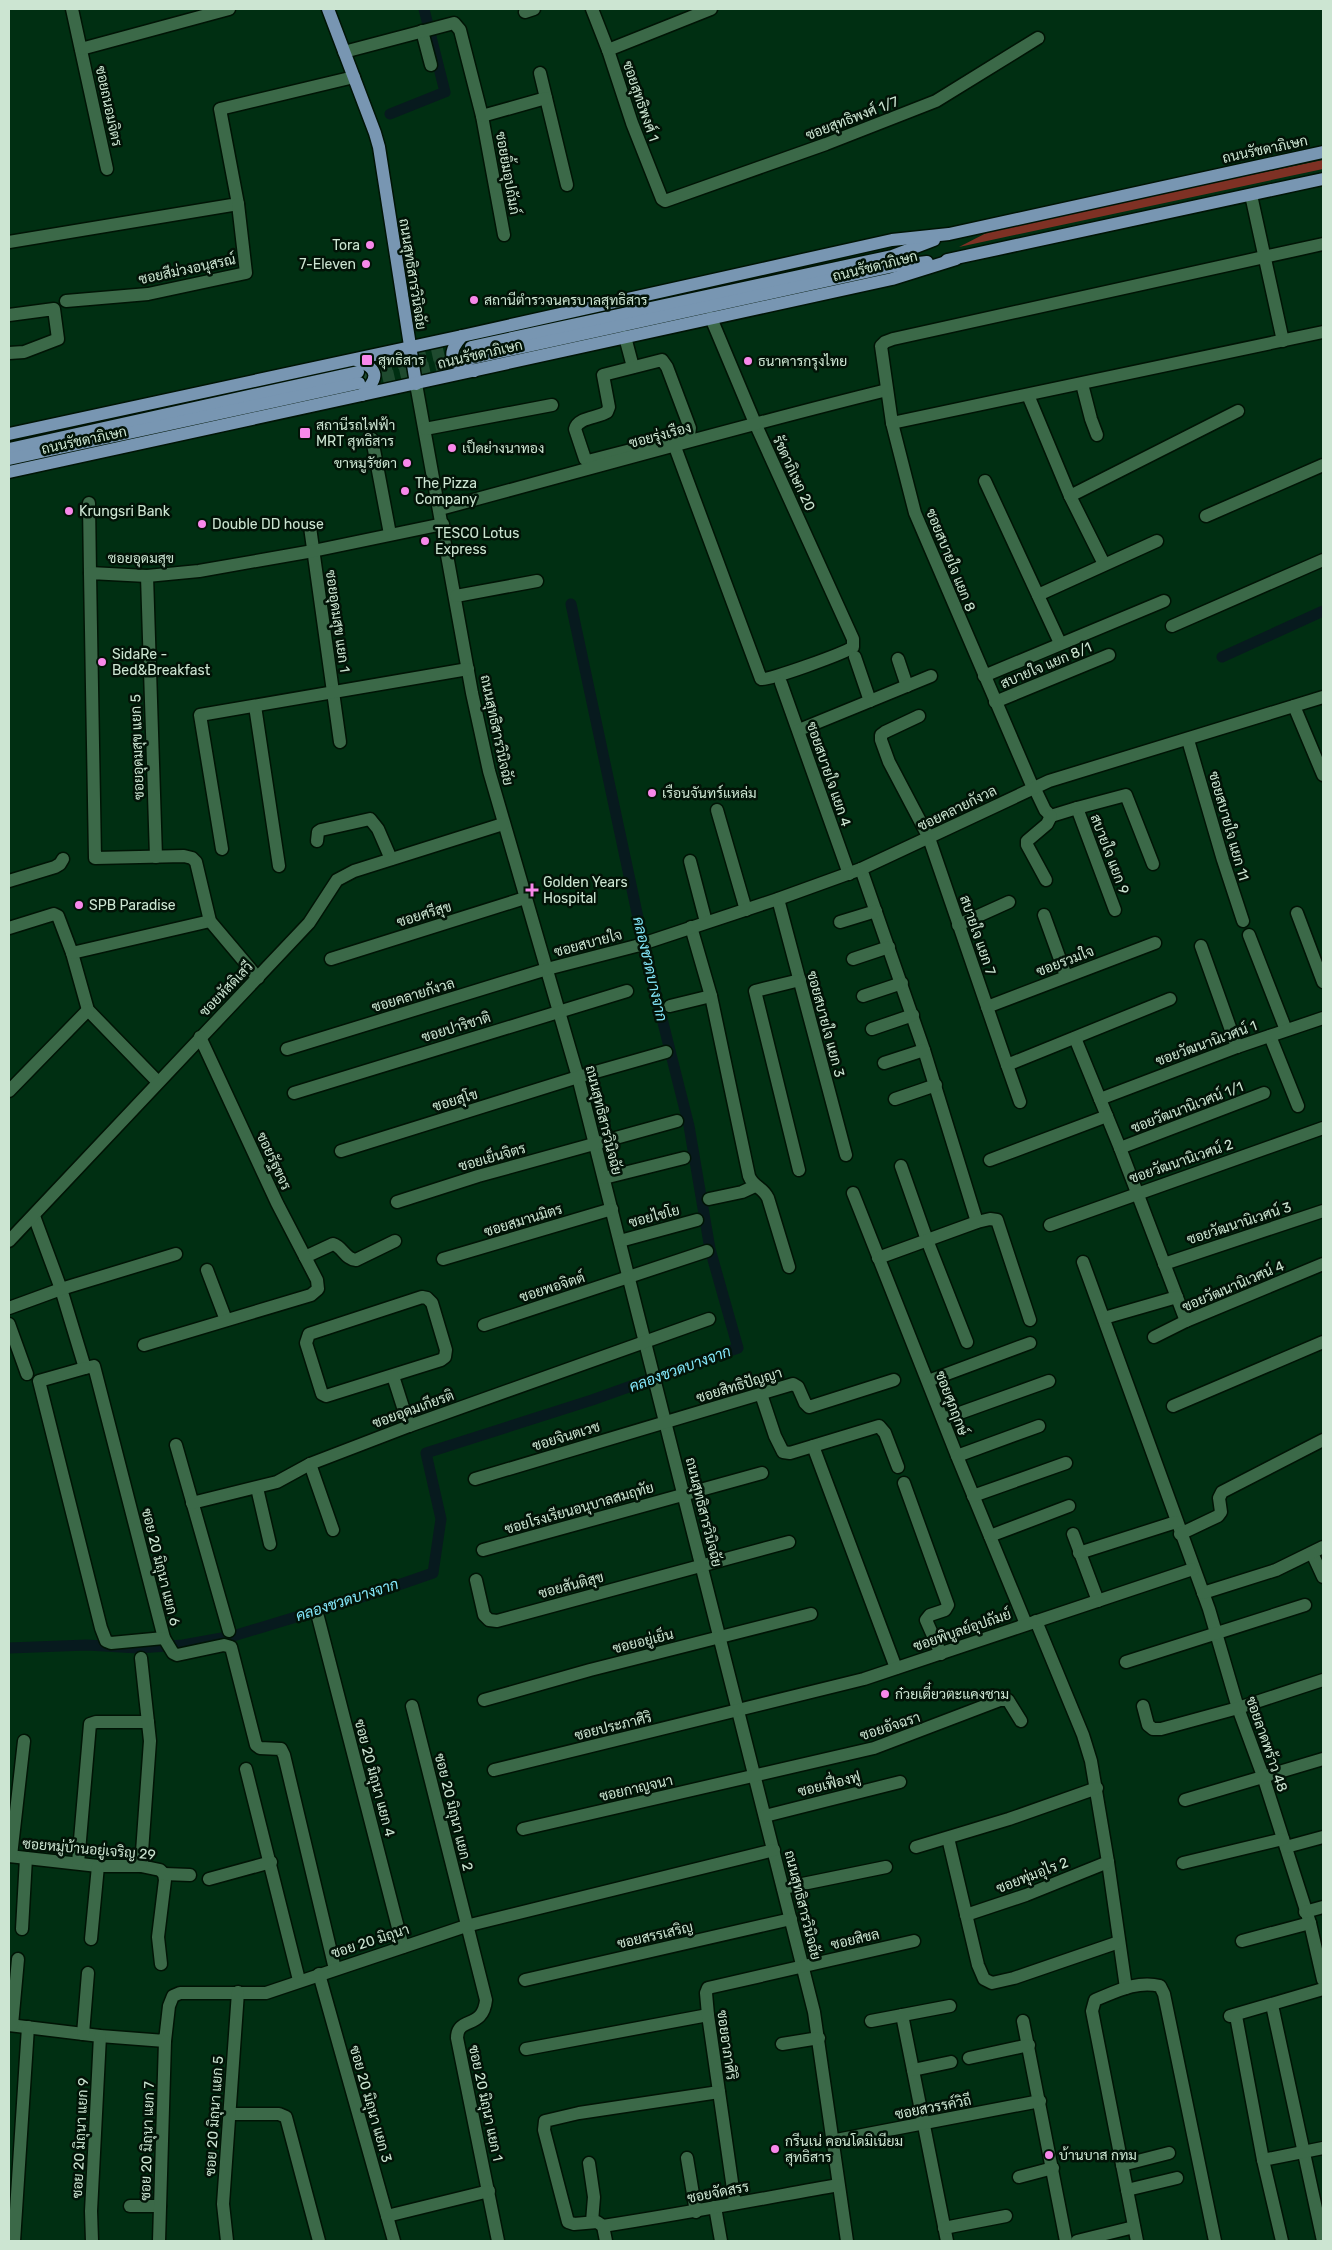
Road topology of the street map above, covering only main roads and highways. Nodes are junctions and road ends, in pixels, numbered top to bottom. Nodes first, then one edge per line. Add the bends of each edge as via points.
1 (328, 9) edge
2 (1323, 152) edge
3 (1323, 181) edge
4 (949, 234) junction
5 (956, 259) junction
6 (462, 336) junction
7 (410, 346) junction
8 (472, 359) junction
9 (359, 377) junction
10 (416, 384) junction
11 (9, 434) edge
12 (9, 449) edge
13 (9, 459) edge
14 (9, 472) edge

1 - 7 main road, ถนนสุทธิสารวินิจฉัย via 379,147
2 - 4 main road, ถนนรัชดาภิเษก
3 - 5 main road, ถนนรัชดาภิเษก
4 - 6 main road, ถนนรัชดาภิเษก via 892,240
4 - 8 main road, ถนนรัชดาภิเษก via 892,256
5 - 8 main road, ถนนรัชดาภิเษก via 894,266
5 - 8 main road, ถนนรัชดาภิเษก via 892,280 625,337
6 - 7 main road, ถนนรัชดาภิเษก
6 - 8 main road via 452,354 456,364
7 - 9 main road, ถนนรัชดาภิเษก
7 - 10 main road, ถนนสุทธิสารวินิจฉัย
8 - 10 main road, ถนนรัชดาภิเษก
9 - 10 main road, ถนนรัชดาภิเษก
9 - 11 main road, ถนนรัชดาภิเษก
9 - 12 main road, ถนนรัชดาภิเษก
9 - 13 main road, ถนนรัชดาภิเษก
9 - 14 main road, ถนนรัชดาภิเษก

